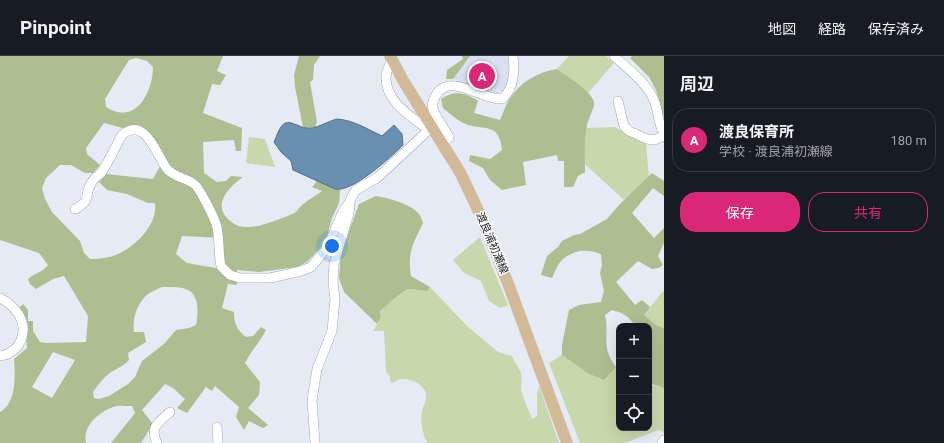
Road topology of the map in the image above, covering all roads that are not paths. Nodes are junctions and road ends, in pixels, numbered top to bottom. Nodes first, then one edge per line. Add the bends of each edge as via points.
1 (513, 56) edge
2 (614, 56) edge
3 (391, 58) edge
4 (618, 101) dead end
5 (430, 129) junction
6 (664, 134) edge
7 (442, 143) junction
8 (350, 202) junction
9 (75, 209) dead end
10 (0, 298) edge
11 (0, 356) edge
12 (170, 412) dead end
13 (217, 427) dead end
14 (664, 440) edge
15 (157, 443) edge
16 (218, 443) edge
17 (315, 443) edge
18 (567, 443) edge
19 (662, 443) edge

1 - 7 street via 510,90 502,100 453,85 444,88 437,95 432,105 434,112 449,136
2 - 6 street via 651,94
3 - 5 main road, 渡良浦初瀬線
3 - 5 street via 386,75 390,95 397,104
4 - 6 street via 624,126 629,131 654,140
5 - 7 main road, 渡良浦初瀬線
5 - 8 street via 376,178 356,190
7 - 18 main road, 渡良浦初瀬線 via 461,174 484,223
8 - 9 street via 343,211 327,248 311,267 270,278 240,278 230,275 221,266 217,224 195,184 168,169 147,137 142,132 132,130 122,135 89,187 83,205
8 - 17 street via 334,264 335,305 332,331 317,368 312,400
10 - 11 street via 10,303 19,315 23,336 20,345 14,351
12 - 15 street via 154,430
13 - 16 street
14 - 19 street

